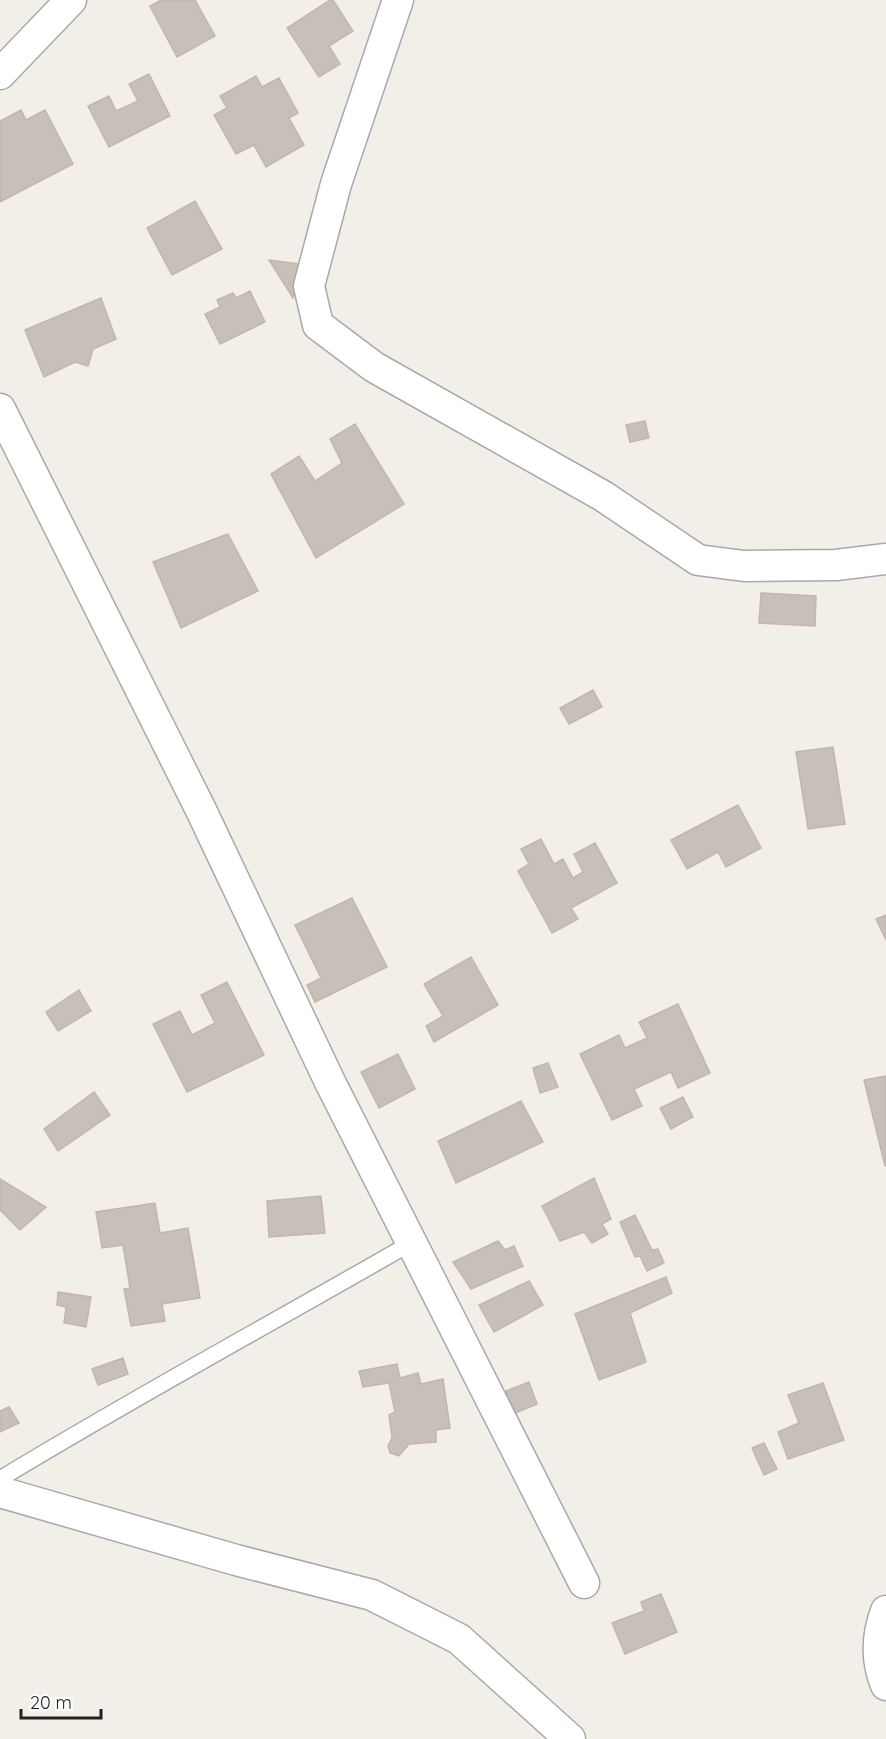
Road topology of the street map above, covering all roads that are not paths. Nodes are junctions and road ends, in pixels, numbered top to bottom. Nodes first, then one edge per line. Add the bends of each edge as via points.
1 (71, 0) edge
2 (398, 0) edge
3 (0, 74) edge
4 (0, 409) edge
5 (886, 560) edge
6 (411, 1243) junction
7 (0, 1479) edge
8 (0, 1492) edge
9 (584, 1583) dead end
10 (886, 1611) edge
11 (886, 1685) edge
12 (570, 1739) edge

1 - 3 street
2 - 5 street via 336,184 309,286 318,326 374,367 603,496 698,560 744,566
4 - 6 street via 201,810
6 - 7 lane
6 - 9 street
8 - 12 street via 372,1595 459,1639
10 - 11 street via 878,1654

